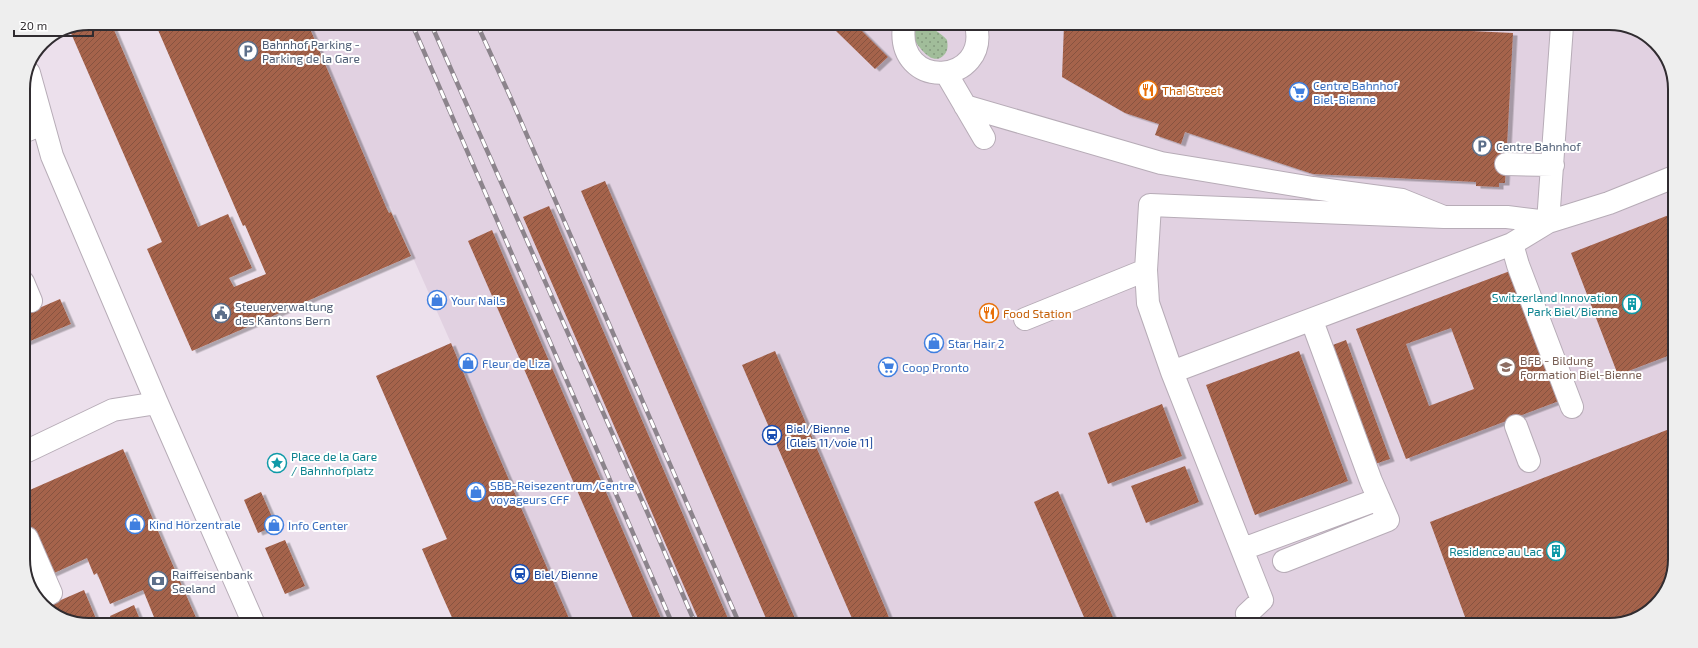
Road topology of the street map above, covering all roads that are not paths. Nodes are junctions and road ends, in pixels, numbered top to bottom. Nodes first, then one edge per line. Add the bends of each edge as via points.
1 (904, 30) edge
2 (976, 30) edge
3 (1562, 30) edge
4 (946, 73) junction
5 (30, 88) edge
6 (965, 106) junction
7 (33, 128) edge
8 (984, 138) dead end
9 (1506, 164) dead end
10 (1553, 165) junction
11 (1668, 179) edge
12 (1444, 217) junction
13 (1548, 222) junction
14 (1512, 244) junction
15 (1146, 270) junction
16 (1025, 320) dead end
17 (1312, 321) junction
18 (1172, 372) junction
19 (157, 403) junction
20 (1572, 407) dead end
21 (1516, 426) dead end
22 (30, 450) edge
23 (1529, 461) dead end
24 (1379, 499) junction
25 (30, 545) edge
26 (1246, 556) junction
27 (1284, 561) dead end
28 (43, 596) edge
29 (251, 618) edge
30 (1249, 618) edge

1 - 4 street via 905,50 912,61 927,71
2 - 4 street via 977,44 973,55 957,70
3 - 10 street
4 - 6 street
5 - 7 street
6 - 8 street
6 - 12 street via 1161,163 1402,200
7 - 19 street via 52,156
9 - 10 street
10 - 13 street
11 - 13 street via 1609,203
12 - 13 street via 1507,217
12 - 15 street via 1150,205
13 - 14 street
14 - 17 street
14 - 20 street
15 - 16 street
15 - 18 street via 1148,303
17 - 18 street
17 - 24 street
18 - 26 street
19 - 22 street via 113,410
19 - 29 street
21 - 23 street
24 - 26 street
24 - 27 street via 1388,520
25 - 28 street via 51,593
26 - 30 street via 1262,600 1247,614

